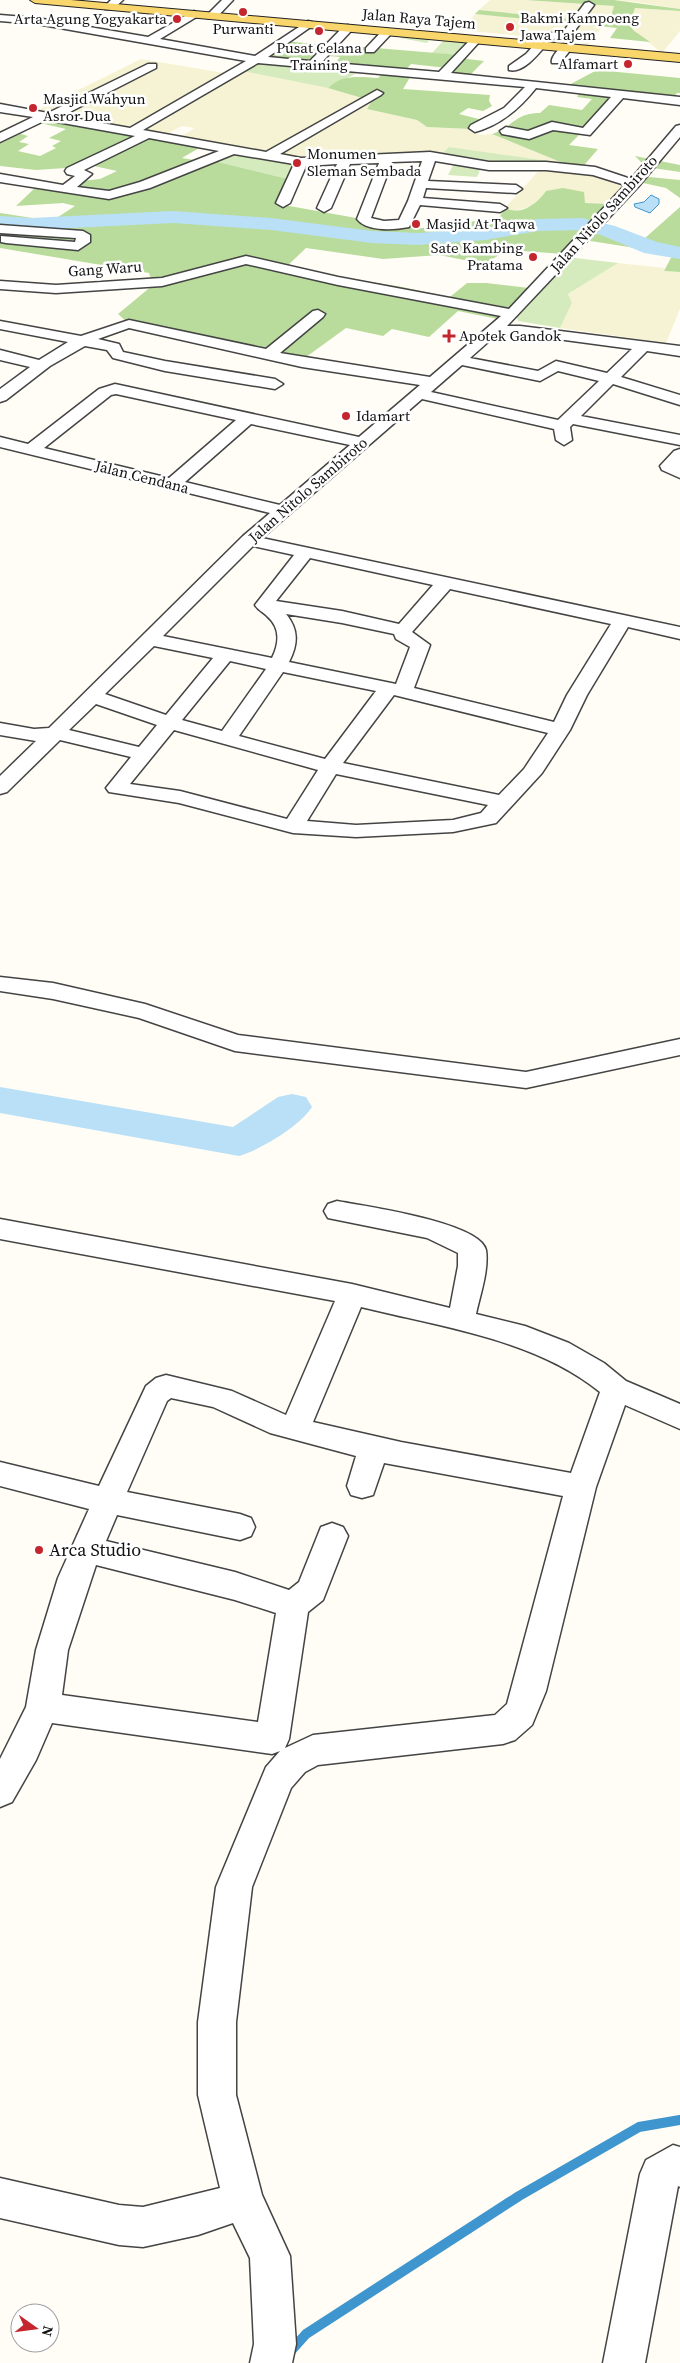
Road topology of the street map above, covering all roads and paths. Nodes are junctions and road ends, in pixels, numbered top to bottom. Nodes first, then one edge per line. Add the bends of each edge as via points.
1 (35, 0) edge
2 (228, 0) edge
3 (71, 3) junction
4 (113, 3) edge
5 (589, 5) dead end
6 (194, 14) junction
7 (212, 16) junction
8 (0, 18) edge
9 (37, 21) junction
10 (308, 24) junction
11 (348, 28) junction
12 (387, 32) junction
13 (476, 40) junction
14 (148, 42) junction
15 (541, 45) junction
16 (566, 48) junction
17 (370, 50) dead end
18 (680, 58) edge
19 (255, 59) junction
20 (556, 61) dead end
21 (312, 64) junction
22 (152, 66) dead end
23 (513, 68) dead end
24 (420, 74) junction
25 (442, 76) junction
26 (533, 84) junction
27 (410, 86) dead end
28 (358, 89) dead end
29 (621, 93) junction
30 (680, 101) edge
31 (0, 108) edge
32 (48, 116) junction
33 (475, 128) dead end
34 (680, 129) edge
35 (506, 131) dead end
36 (131, 132) junction
37 (146, 135) junction
38 (0, 138) edge
39 (232, 150) junction
40 (268, 156) junction
41 (430, 156) junction
42 (387, 158) junction
43 (345, 161) junction
44 (301, 162) junction
45 (0, 178) edge
46 (421, 184) junction
47 (634, 184) junction
48 (65, 188) junction
49 (516, 189) dead end
50 (415, 202) junction
51 (283, 203) dead end
52 (324, 208) dead end
53 (500, 208) dead end
54 (0, 285) edge
55 (133, 309) dead end
56 (318, 314) dead end
57 (503, 322) junction
58 (129, 324) junction
59 (0, 325) edge
60 (84, 340) junction
61 (644, 346) junction
62 (680, 351) edge
63 (0, 355) edge
64 (268, 355) junction
65 (459, 360) junction
66 (41, 365) junction
67 (611, 378) junction
68 (433, 382) junction
69 (275, 384) dead end
70 (419, 394) junction
71 (0, 397) edge
72 (680, 400) edge
73 (248, 418) junction
74 (565, 428) junction
75 (680, 440) edge
76 (0, 442) edge
77 (362, 443) junction
78 (31, 450) junction
79 (680, 454) edge
80 (680, 473) edge
81 (172, 484) junction
82 (284, 511) junction
83 (249, 540) junction
84 (305, 553) junction
85 (445, 583) junction
86 (264, 605) junction
87 (623, 620) junction
88 (403, 631) junction
89 (680, 633) edge
90 (148, 638) junction
91 (226, 654) junction
92 (278, 665) junction
93 (396, 689) junction
94 (92, 696) junction
95 (170, 723) junction
96 (0, 729) edge
97 (560, 730) junction
98 (46, 737) junction
99 (228, 737) junction
100 (145, 754) junction
101 (330, 767) junction
102 (0, 788) edge
103 (503, 802) junction
104 (293, 827) junction
105 (0, 984) edge
106 (680, 1047) edge
107 (337, 1211) dead end
108 (0, 1230) edge
109 (352, 1294) junction
110 (461, 1320) junction
111 (616, 1389) junction
112 (680, 1417) edge
113 (295, 1429) junction
114 (373, 1448) junction
115 (0, 1474) edge
116 (362, 1486) dead end
117 (581, 1487) junction
118 (108, 1501) junction
119 (240, 1527) dead end
120 (332, 1536) dead end
121 (85, 1549) junction
122 (293, 1605) junction
123 (43, 1707) junction
124 (272, 1739) junction
125 (303, 1755) junction
126 (0, 1791) edge
127 (680, 2167) edge
128 (0, 2198) edge
129 (243, 2200) junction
130 (273, 2354) edge
131 (624, 2363) edge

1 - 3 main road, Jalan Raya Tajem
2 - 7 street
3 - 4 main road, Jalan Raya Tajem
3 - 9 street
4 - 6 main road, Jalan Raya Tajem
5 - 15 street via 566,36 549,36
6 - 7 main road, Jalan Raya Tajem
6 - 14 street
7 - 10 main road, Jalan Raya Tajem
8 - 9 street
9 - 14 street
10 - 11 main road, Jalan Raya Tajem
10 - 19 street
11 - 12 main road, Jalan Raya Tajem
11 - 21 street
12 - 13 main road, Jalan Raya Tajem
12 - 17 street
13 - 15 main road, Jalan Raya Tajem
13 - 25 street
14 - 19 street
15 - 16 main road, Jalan Raya Tajem
15 - 23 street
16 - 18 main road, Jalan Raya Tajem
16 - 20 street
19 - 21 street
19 - 36 street
21 - 24 street
22 - 32 street
24 - 25 street
24 - 27 street
25 - 26 street
26 - 29 street
26 - 33 street via 523,99 508,111
28 - 40 street via 381,94
29 - 30 street
29 - 35 street via 586,132 554,126 529,135
31 - 32 street
32 - 36 street
32 - 38 street
34 - 47 street, Jalan Nitolo Sambiroto
36 - 37 street
37 - 39 street
37 - 48 street via 71,171 86,174
39 - 40 street
39 - 48 street via 109,196
40 - 44 street
41 - 42 street
41 - 46 street
41 - 47 street via 489,166 593,170
42 - 43 street
42 - 50 street via 364,219 400,226 405,223
43 - 44 street
43 - 52 street
44 - 51 street
45 - 48 street
46 - 49 street
46 - 50 street
47 - 57 street, Jalan Nitolo Sambiroto
50 - 53 street
54 - 57 street, Gang Waru via 56,289 147,284 180,279 239,260
55 - 58 street via 127,316
56 - 64 street
57 - 61 street, Gang Waru via 520,330
57 - 65 street, Jalan Nitolo Sambiroto
58 - 60 street via 104,330
58 - 64 street
59 - 60 street
60 - 66 street
60 - 69 street via 114,347 114,353 118,355 146,362
61 - 62 street, Gang Waru
61 - 67 street
63 - 66 street
64 - 68 street
65 - 67 street via 540,376 556,366
65 - 68 street, Jalan Nitolo Sambiroto
66 - 71 street
67 - 72 street
67 - 74 street
68 - 70 street, Jalan Nitolo Sambiroto
70 - 74 street
70 - 77 street, Jalan Nitolo Sambiroto
73 - 77 street
73 - 78 street via 109,390
73 - 81 street
74 - 75 street
76 - 78 street, Jalan Cendana
77 - 82 street, Jalan Nitolo Sambiroto
78 - 81 street, Jalan Cendana
79 - 80 street via 668,466
81 - 82 street, Jalan Cendana
82 - 83 street, Jalan Nitolo Sambiroto
83 - 84 street
83 - 90 street, Jalan Nitolo Sambiroto
84 - 85 street
84 - 86 street
85 - 87 street
85 - 88 street
86 - 88 street via 342,617
86 - 92 street via 279,614 288,641
87 - 89 street
87 - 97 street via 577,695
88 - 93 street via 403,635 420,645
90 - 91 street
90 - 94 street, Jalan Nitolo Sambiroto
91 - 92 street
91 - 95 street
92 - 93 street
92 - 99 street
93 - 97 street
93 - 101 street
94 - 95 street
94 - 98 street, Jalan Nitolo Sambiroto
95 - 99 street
95 - 100 street
96 - 98 street
97 - 103 street via 532,773
98 - 100 street
98 - 102 street, Jalan Nitolo Sambiroto
99 - 101 street
100 - 104 street via 116,788 180,797
101 - 103 street
101 - 104 street
103 - 104 street via 488,818 453,826 356,831
105 - 106 street via 53,991 145,1012 235,1043 526,1080
107 - 110 street via 434,1230 465,1242 472,1250 472,1266
108 - 109 street
109 - 110 street
109 - 113 street
110 - 111 street via 525,1337 559,1351 594,1371
111 - 112 street
111 - 117 street
113 - 114 street
113 - 118 street via 252,1414 238,1405 166,1386 156,1394
114 - 116 street
114 - 117 street
115 - 118 street
117 - 125 street via 529,1691 520,1714 503,1729 313,1750
118 - 119 street
118 - 121 street
120 - 122 street via 312,1590
121 - 122 street via 235,1586
121 - 123 street via 52,1650
122 - 124 street
123 - 124 street
123 - 126 street
124 - 125 street
125 - 129 street via 278,1778 234,1887 221,1977 217,2095
127 - 131 street via 673,2165 660,2174
128 - 129 street via 119,2226 143,2227 198,2215
129 - 130 street via 270,2256

